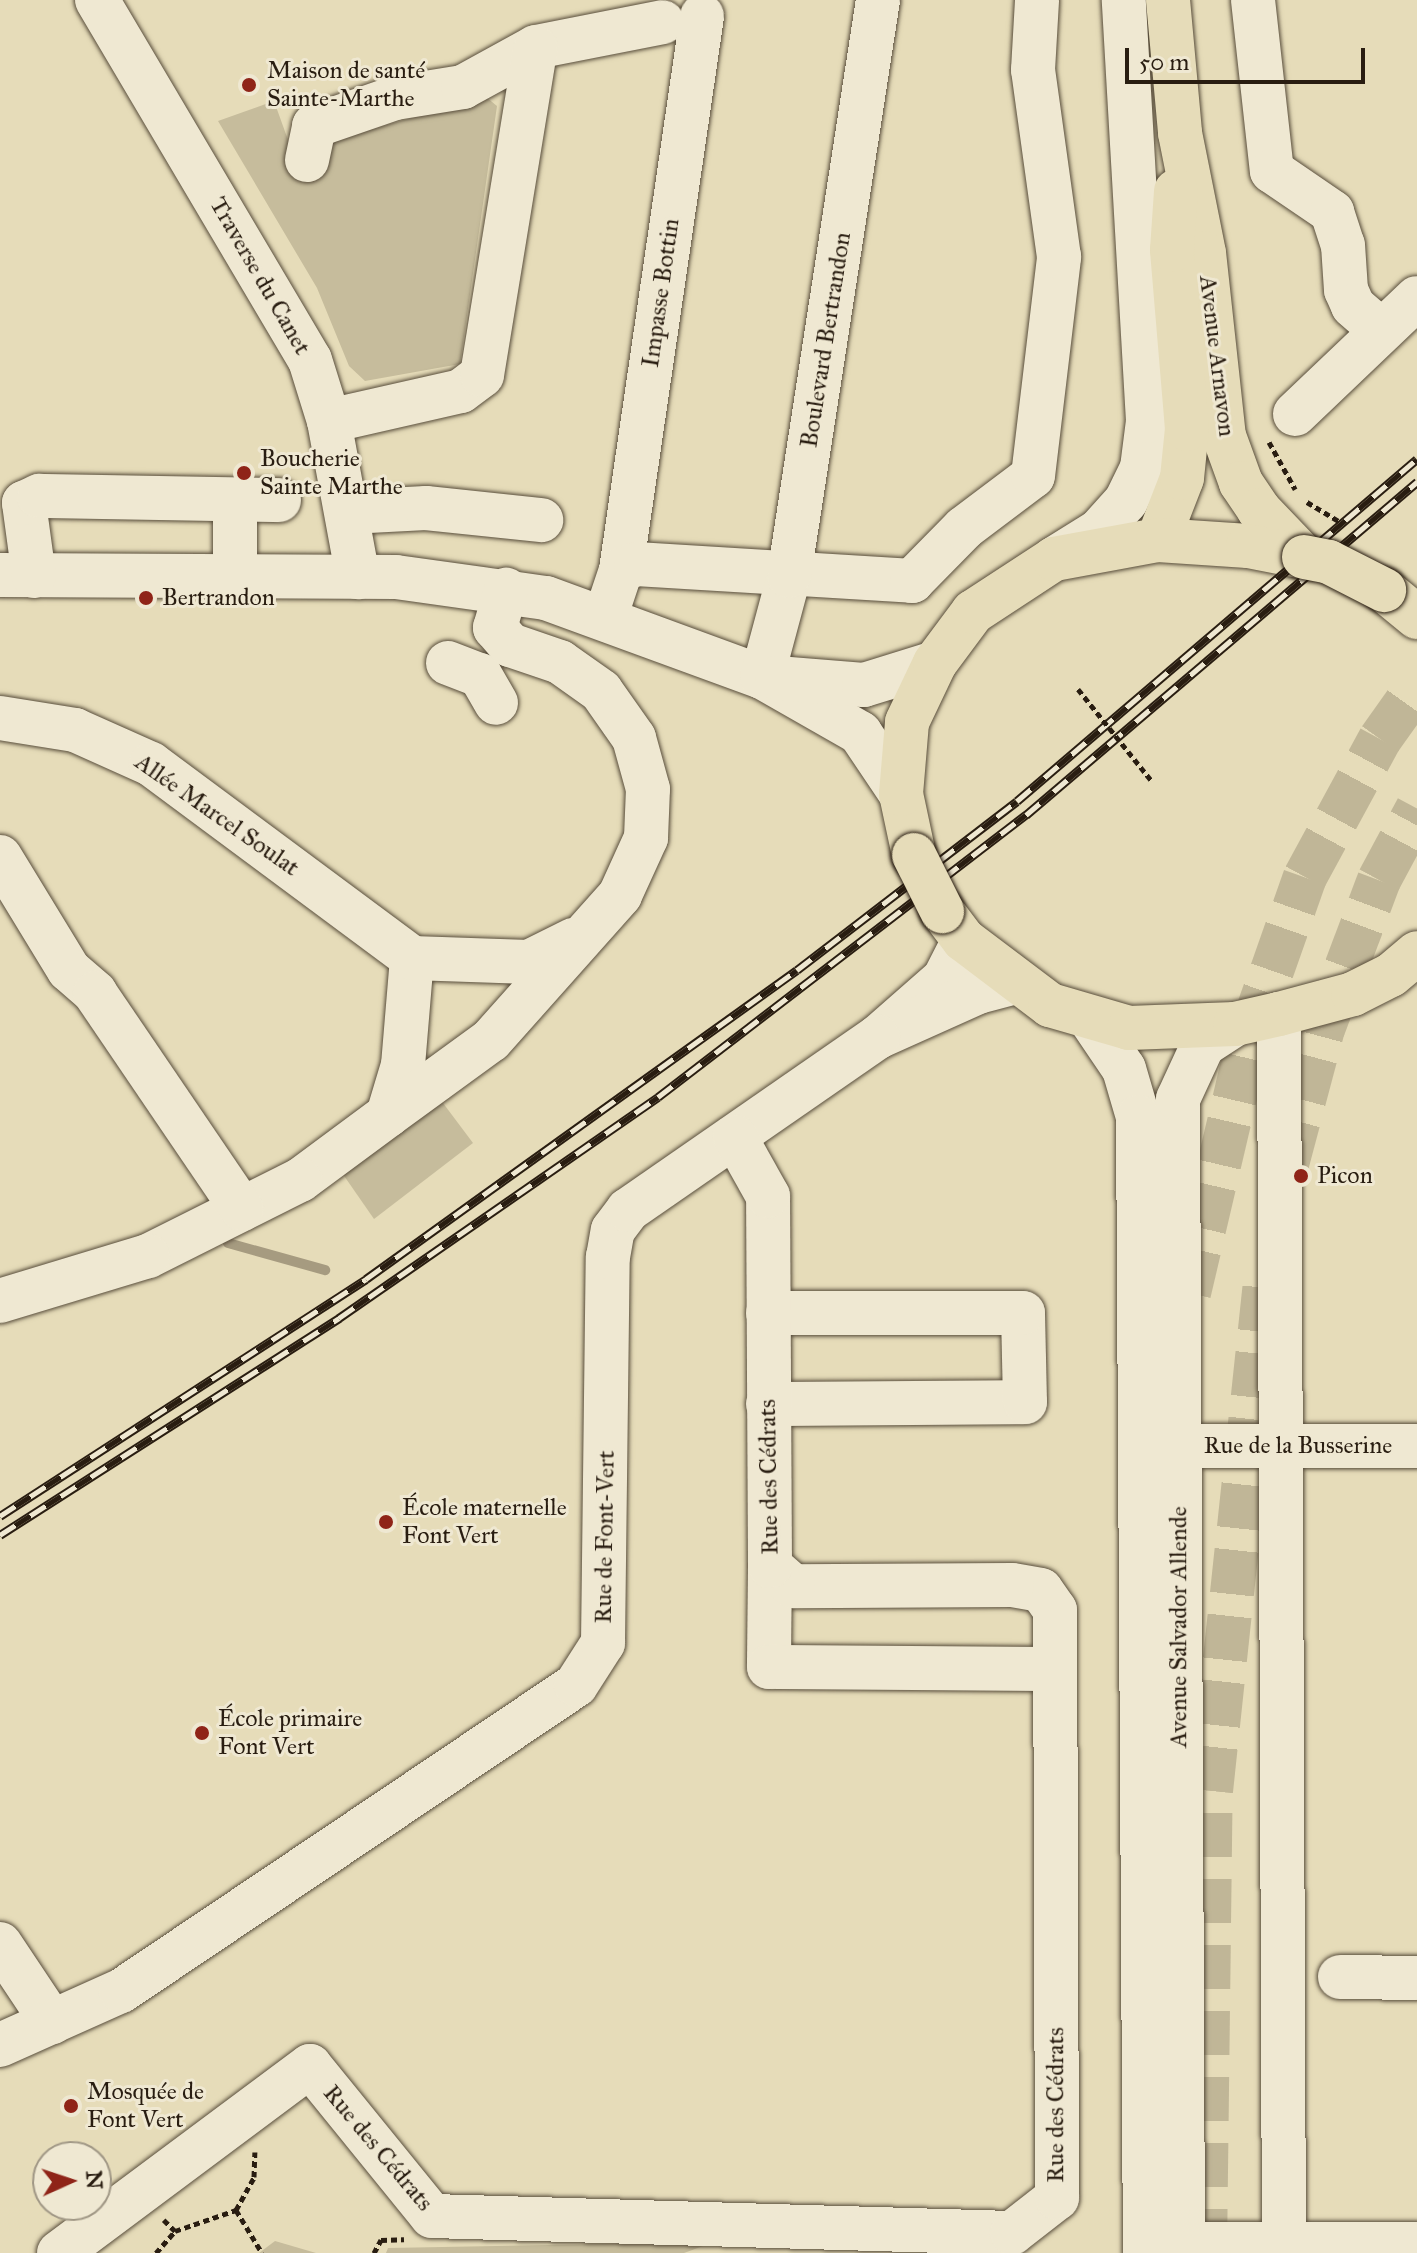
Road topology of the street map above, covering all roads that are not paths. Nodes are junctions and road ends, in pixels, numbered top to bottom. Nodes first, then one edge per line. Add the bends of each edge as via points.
1 (97, 0) edge
2 (878, 0) edge
3 (1037, 0) edge
4 (1124, 0) edge
5 (1168, 0) edge
6 (1253, 0) edge
7 (536, 47) junction
8 (1180, 133) junction
9 (307, 160) dead end
10 (1136, 167) junction
11 (1172, 250) junction
12 (1417, 298) edge
13 (1382, 331) junction
14 (1295, 414) dead end
15 (329, 421) junction
16 (1224, 436) junction
17 (279, 500) dead end
18 (235, 501) junction
19 (349, 512) junction
20 (541, 520) dead end
21 (1254, 528) junction
22 (1158, 540) junction
23 (1054, 559) junction
24 (621, 570) junction
25 (17, 575) edge
26 (235, 576) junction
27 (789, 576) junction
28 (358, 577) junction
29 (1406, 598) edge
30 (501, 609) junction
31 (605, 618) junction
32 (935, 663) junction
33 (762, 677) junction
34 (474, 680) dead end
35 (0, 718) edge
36 (901, 794) junction
37 (0, 857) edge
38 (953, 925) junction
39 (586, 934) junction
40 (1417, 953) edge
41 (412, 958) junction
42 (1016, 982) junction
43 (1279, 1014) junction
44 (1090, 1019) junction
45 (1235, 1024) junction
46 (878, 1037) junction
47 (388, 1115) junction
48 (735, 1137) junction
49 (242, 1209) junction
50 (0, 1301) edge
51 (768, 1313) junction
52 (768, 1404) junction
53 (1282, 1444) junction
54 (1179, 1446) junction
55 (1417, 1446) edge
56 (770, 1566) junction
57 (1055, 1669) junction
58 (0, 1944) edge
59 (1340, 1977) dead end
60 (1417, 1978) edge
61 (52, 2022) junction
62 (0, 2045) edge
63 (1417, 2244) edge
64 (1164, 2248) edge
65 (1284, 2248) edge
66 (59, 2253) edge

1 - 15 street, Traverse du Canet via 310,360
2 - 27 street, Boulevard Bertrandon
3 - 27 street via 1033,70 1059,257 1033,476 964,528 912,581
4 - 10 street
5 - 8 main road, Avenue Arnavon
6 - 13 street via 1272,171 1332,212 1343,245 1346,290 1353,306
7 - 9 street via 463,87 395,98 314,126
7 - 15 street via 482,375 461,391
7 - 24 street, Impasse Bottin via 682,19
8 - 11 main road, Avenue Arnavon
8 - 16 main road, Avenue Arnavon via 1204,253
10 - 11 street
10 - 23 street via 1148,421 1142,468 1126,501 1099,531
11 - 16 street
11 - 22 main road, Avenue Arnavon via 1187,429 1182,478
12 - 13 street
13 - 14 street
15 - 19 street, Traverse du Canet
16 - 21 main road, Avenue Arnavon
17 - 18 street
18 - 25 street via 39,496 24,503
18 - 26 street
19 - 20 street via 426,508
19 - 28 street, Traverse du Canet
21 - 22 main road
21 - 29 main road, Avenue Arnavon, bridge via 1304,557 1329,562
22 - 23 main road
23 - 32 main road via 973,612
24 - 27 street via 636,564
24 - 31 street, Impasse Bottin
25 - 26 street
26 - 28 street
27 - 33 street, Boulevard Bertrandon
28 - 30 street
30 - 31 street
30 - 34 street
30 - 39 street via 510,645 560,662 601,691 634,738 648,789 646,838 620,895
31 - 33 street
32 - 33 street via 864,685
32 - 36 main road via 907,722
33 - 36 street via 860,733
35 - 41 street, Allée Marcel Soulat via 75,730 151,764
36 - 38 main road, bridge via 914,855
37 - 49 street via 69,970 95,993
38 - 42 main road
38 - 46 street, Rue de Font-Vert via 944,979
39 - 41 street via 529,962
39 - 47 street via 491,1040
40 - 43 main road via 1391,975 1353,994
41 - 47 street via 403,1065
42 - 44 main road via 1050,1005
42 - 46 street, Rue de Font-Vert via 978,992
43 - 45 main road
43 - 53 street
44 - 45 main road via 1129,1028
44 - 64 street, Avenue Salvador Allende via 1124,1069 1138,1117
45 - 54 street, Avenue Salvador Allende via 1203,1045 1178,1099
46 - 48 street, Rue de Font-Vert
47 - 49 street via 300,1180
48 - 51 street, Rue des Cédrats via 768,1196
48 - 61 street, Rue de Font-Vert via 628,1210 613,1230 608,1257 603,1643 576,1685 121,1991
49 - 50 street via 148,1256
51 - 52 street, Rue des Cédrats
51 - 52 street via 1023,1313 1025,1402
52 - 56 street, Rue des Cédrats
53 - 54 street, Rue de la Busserine
53 - 55 street, Rue de la Busserine
53 - 65 street
54 - 64 street, Avenue Salvador Allende
56 - 57 street, Rue des Cédrats via 793,1586 1012,1585 1041,1590 1055,1610
56 - 57 street via 769,1667
57 - 66 street, Rue des Cédrats via 1057,2198 1012,2233 432,2216 310,2066
58 - 61 street
59 - 60 street
61 - 62 street, Rue de Font-Vert
63 - 65 street
64 - 65 street

